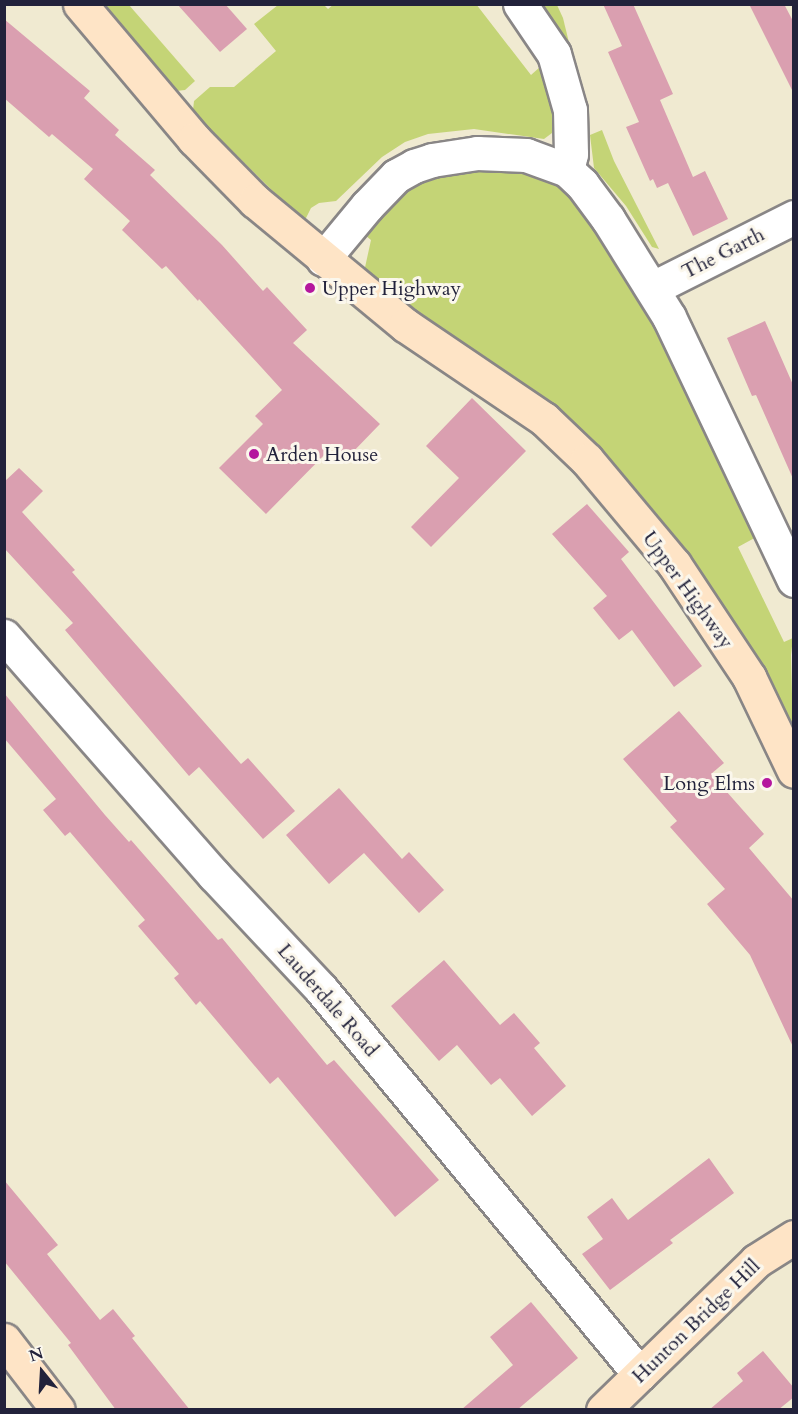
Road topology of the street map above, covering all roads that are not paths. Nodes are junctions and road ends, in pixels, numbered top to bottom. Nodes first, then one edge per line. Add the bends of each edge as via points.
1 (80, 4) edge
2 (520, 4) edge
3 (567, 170) junction
4 (794, 217) edge
5 (323, 259) junction
6 (652, 288) junction
7 (794, 580) edge
8 (4, 636) edge
9 (794, 771) edge
10 (794, 1237) edge
11 (4, 1340) edge
12 (640, 1374) junction
13 (58, 1410) edge
14 (603, 1410) edge

1 - 5 street, Upper Highway via 194,139 255,201
2 - 3 street via 554,54 570,110 572,154
3 - 5 street via 526,155 477,153 414,166 396,176
3 - 6 street via 608,219
4 - 6 street, The Garth
5 - 9 street, Upper Highway via 405,325 544,419 587,460 674,564 743,667
6 - 7 street
8 - 12 street, Lauderdale Road via 321,989
10 - 12 street, Hunton Bridge Hill via 756,1261
11 - 13 street
12 - 14 street, Hunton Bridge Hill

